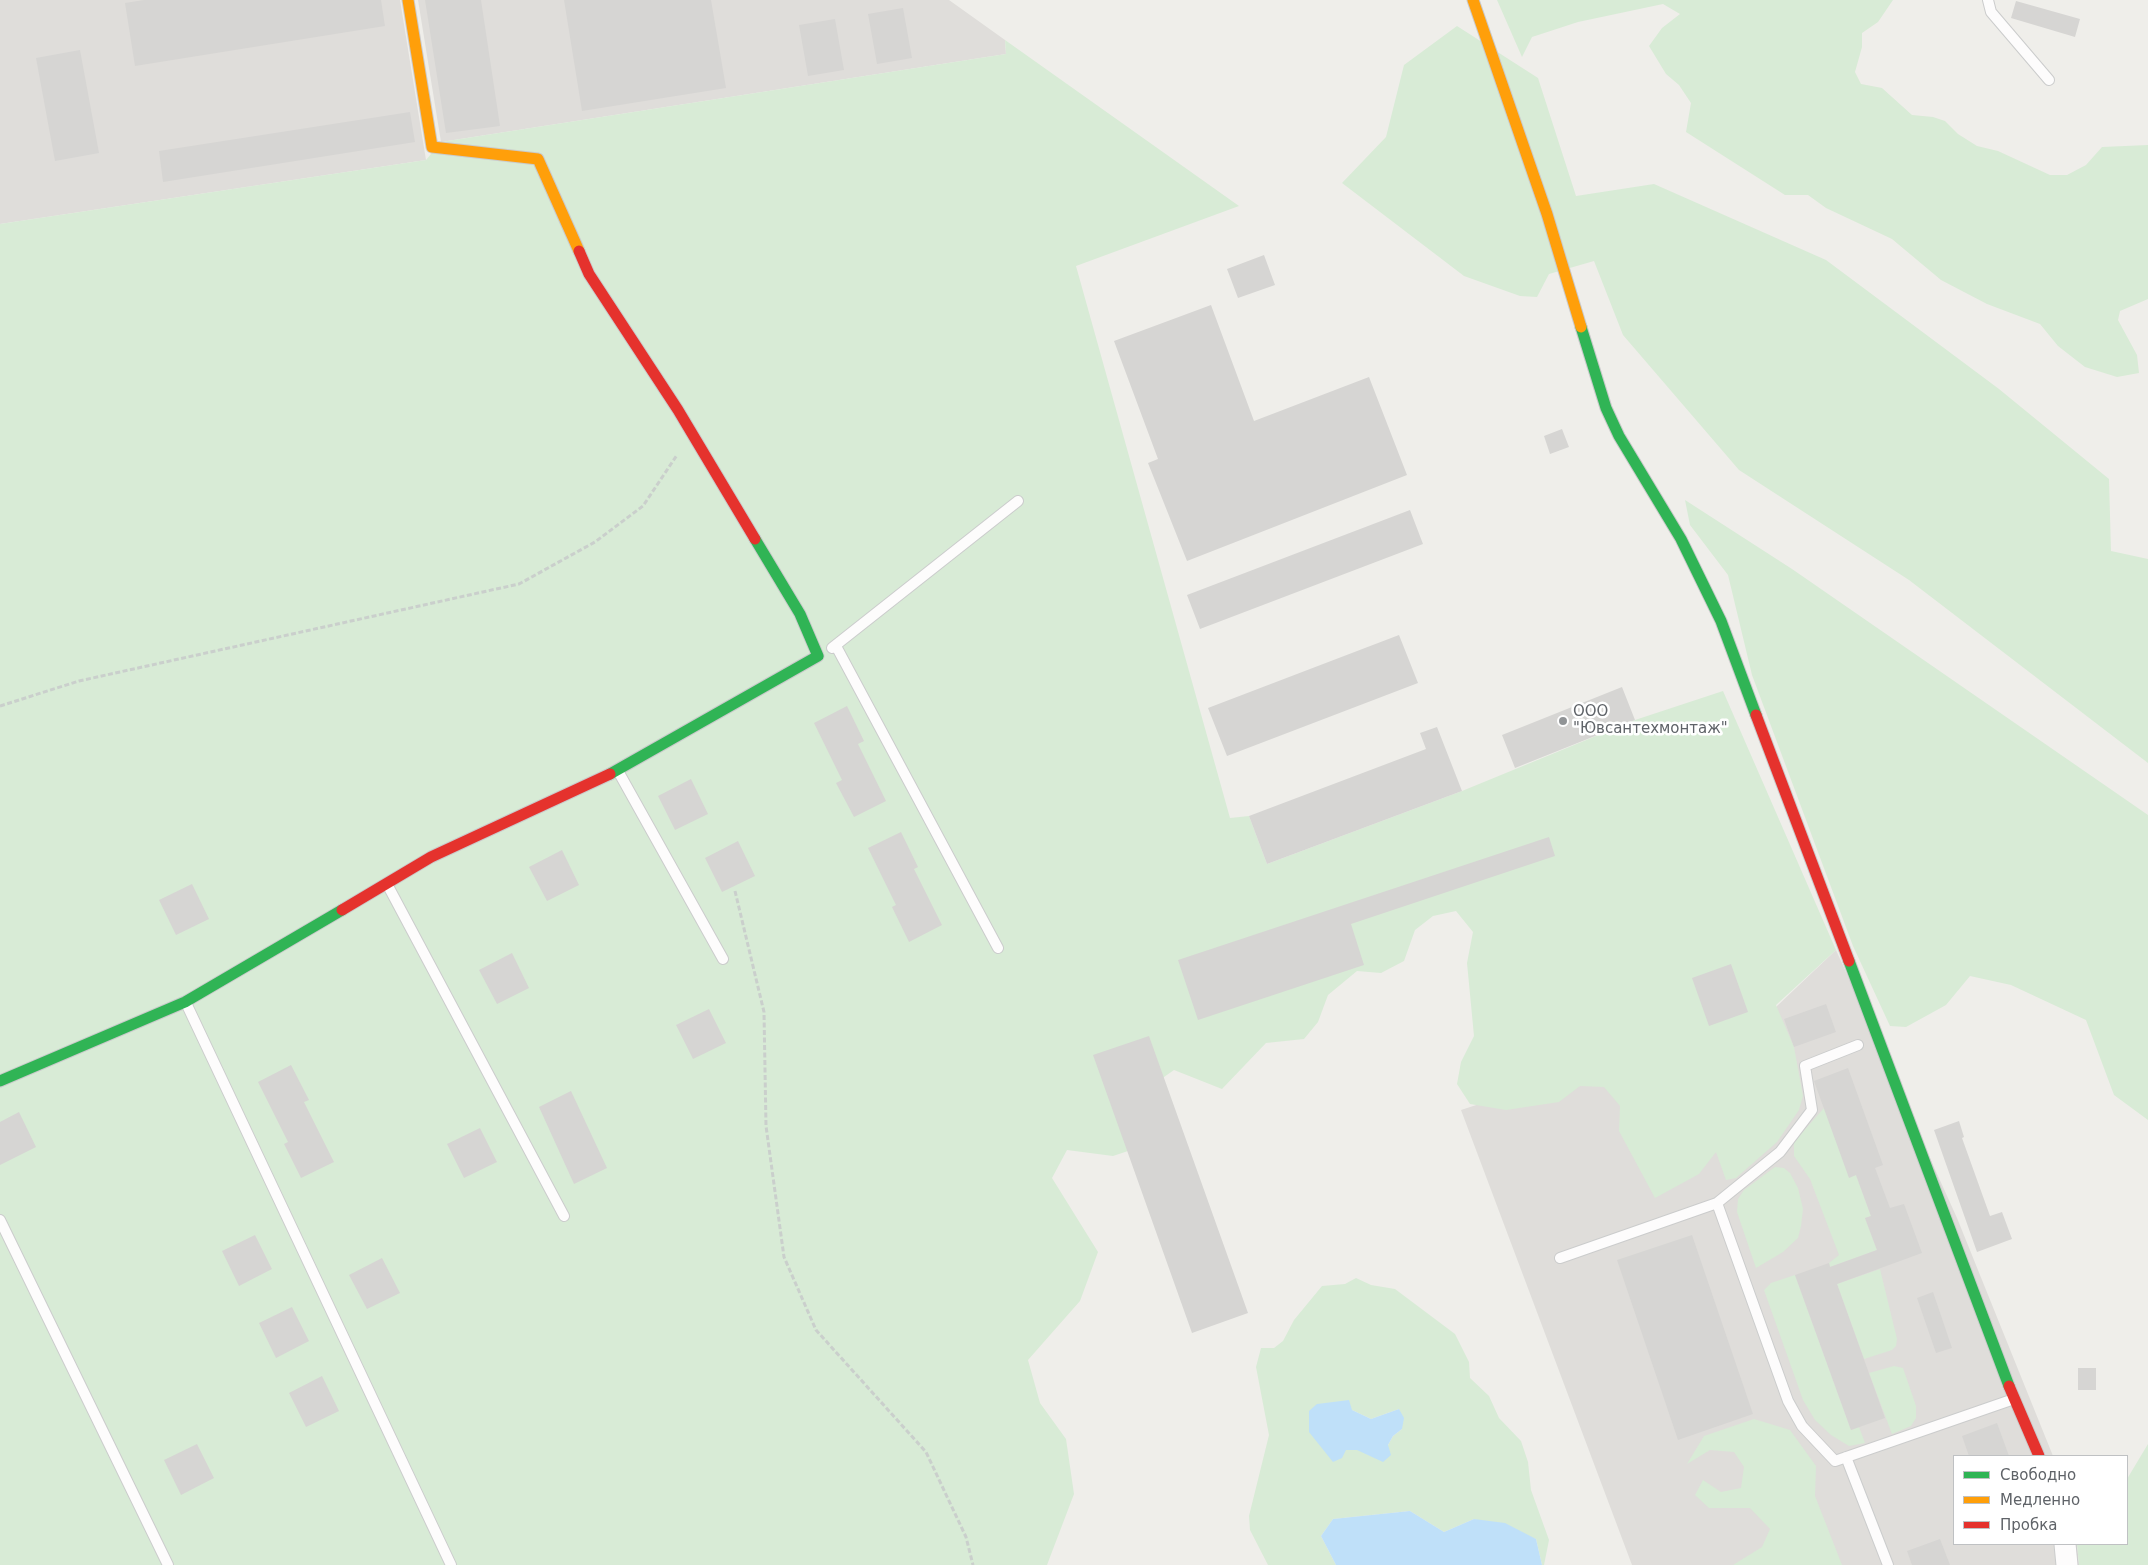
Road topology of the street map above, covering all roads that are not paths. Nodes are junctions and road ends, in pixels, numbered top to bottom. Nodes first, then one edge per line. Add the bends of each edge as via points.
1 (408, 0) edge
2 (1473, 0) edge
3 (1988, 0) edge
4 (2049, 80) dead end
5 (1018, 501) dead end
6 (836, 646) junction
7 (818, 656) junction
8 (618, 770) junction
9 (386, 883) junction
10 (998, 948) dead end
11 (722, 959) dead end
12 (185, 1002) junction
13 (1858, 1045) dead end
14 (0, 1081) edge
15 (1717, 1203) junction
16 (564, 1216) dead end
17 (0, 1220) edge
18 (1560, 1258) dead end
19 (2015, 1398) junction
20 (2039, 1455) edge
21 (1846, 1457) junction
22 (2065, 1545) edge
23 (168, 1565) edge
24 (451, 1565) edge
25 (1888, 1565) edge
26 (2067, 1565) edge

1 - 7 street via 432,147 538,159 589,274 678,410 800,614
2 - 19 street via 1547,214 1606,408 1618,436 1681,539 1721,621
3 - 4 lane via 1991,12
5 - 6 lane
6 - 7 lane
6 - 10 lane
7 - 8 street
8 - 9 street via 431,857
8 - 11 lane
9 - 12 street
9 - 16 lane
12 - 14 street
12 - 24 lane
13 - 15 lane via 1806,1066 1812,1110 1780,1152
15 - 18 lane
15 - 21 lane via 1788,1401 1802,1426 1835,1461
17 - 23 lane
19 - 20 street
19 - 21 lane
21 - 25 lane
22 - 26 street

